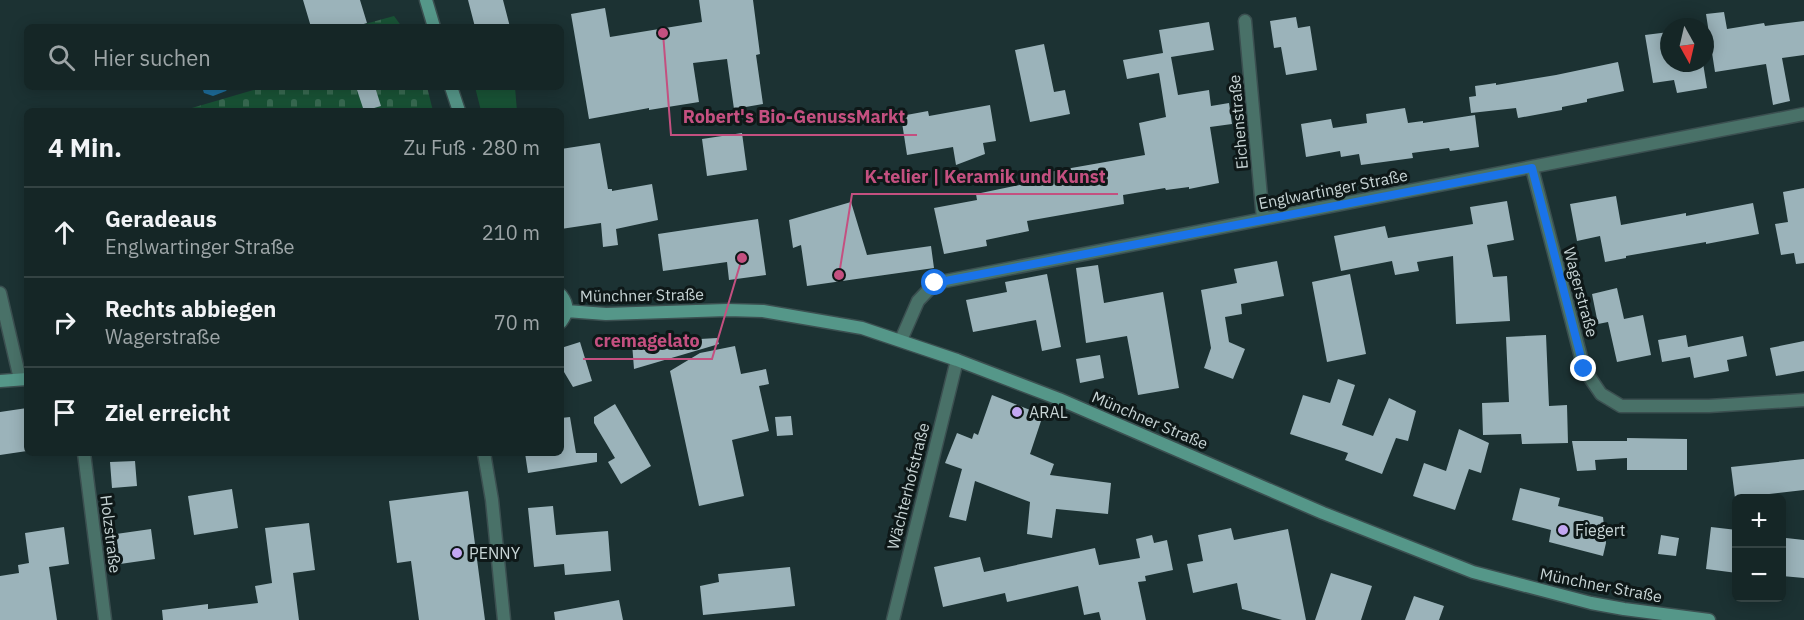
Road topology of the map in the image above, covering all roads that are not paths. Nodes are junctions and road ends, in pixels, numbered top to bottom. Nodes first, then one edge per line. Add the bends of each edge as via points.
1 (426, 0) edge
2 (1245, 21) dead end
3 (433, 24) edge
4 (452, 90) edge
5 (458, 108) edge
6 (1804, 114) edge
7 (1532, 168) junction
8 (1263, 219) junction
9 (0, 293) edge
10 (564, 300) edge
11 (564, 317) edge
12 (901, 340) junction
13 (957, 360) junction
14 (24, 379) edge
15 (0, 381) edge
16 (1804, 400) edge
17 (84, 456) edge
18 (485, 456) edge
19 (1670, 617) edge
20 (105, 620) edge
21 (504, 620) edge
22 (893, 620) edge
23 (1709, 620) edge

1 - 3 street
2 - 8 street, Eichenstraße
4 - 5 street
6 - 7 street, Englwartinger Straße
7 - 8 street, Englwartinger Straße
7 - 16 street, Wagerstraße via 1584,369 1601,394 1621,406
8 - 12 street, Englwartinger Straße via 935,283 918,301
9 - 14 street
10 - 11 street
11 - 12 street, Münchner Straße via 763,311 862,328
12 - 13 street, Münchner Straße
13 - 19 street, Münchner Straße via 1473,572 1591,603
13 - 22 street, Wächterhofstraße
14 - 15 street
17 - 20 street, Holzstraße
18 - 21 street
19 - 23 street, Münchner Straße

